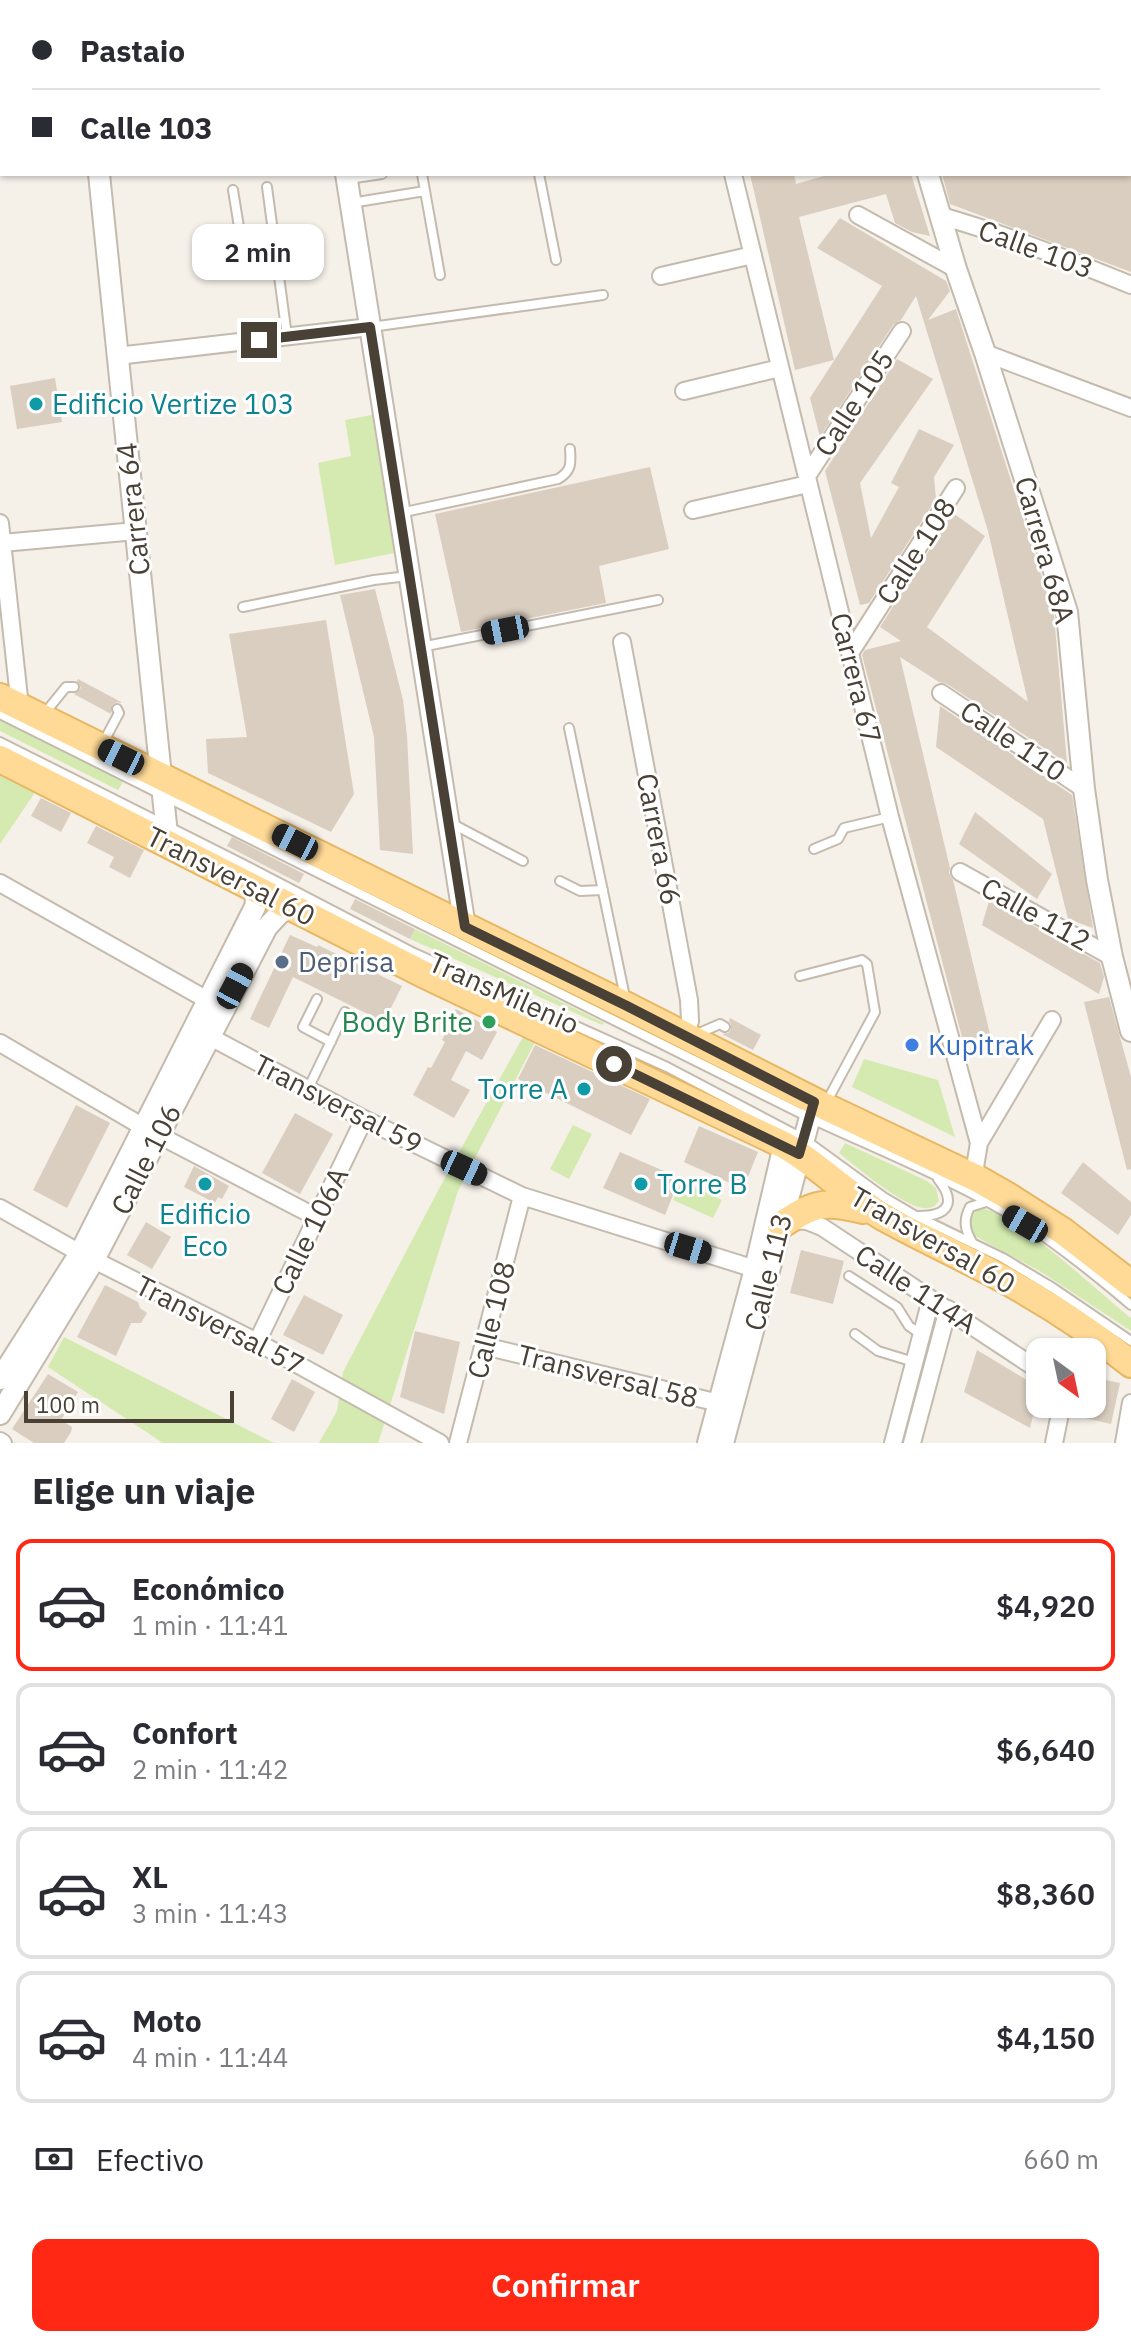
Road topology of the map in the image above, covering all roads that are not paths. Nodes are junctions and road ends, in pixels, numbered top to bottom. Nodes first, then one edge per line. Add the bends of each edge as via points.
1 (99, 176) edge
2 (347, 176) edge
3 (422, 176) edge
4 (539, 176) edge
5 (733, 176) edge
6 (929, 176) edge
7 (267, 187) dead end
8 (233, 190) dead end
9 (425, 191) junction
10 (351, 203) junction
11 (858, 215) dead end
12 (941, 216) junction
13 (753, 255) junction
14 (277, 258) junction
15 (556, 260) dead end
16 (956, 269) junction
17 (440, 275) dead end
18 (661, 276) dead end
19 (1131, 285) edge
20 (603, 295) dead end
21 (370, 327) junction
22 (902, 331) dead end
23 (287, 336) junction
24 (985, 353) junction
25 (117, 356) junction
26 (780, 368) junction
27 (684, 391) dead end
28 (1131, 408) edge
29 (570, 449) dead end
30 (808, 480) junction
31 (956, 488) dead end
32 (693, 510) dead end
33 (399, 513) junction
34 (0, 523) edge
35 (136, 531) junction
36 (2, 543) junction
37 (404, 567) junction
38 (658, 600) dead end
39 (243, 607) dead end
40 (622, 642) dead end
41 (420, 647) junction
42 (850, 653) junction
43 (74, 687) dead end
44 (941, 693) dead end
45 (15, 709) edge
46 (117, 709) dead end
47 (569, 728) dead end
48 (0, 742) edge
49 (100, 747) junction
50 (0, 759) edge
51 (162, 786) junction
52 (1084, 789) junction
53 (890, 817) junction
54 (448, 822) junction
55 (167, 835) junction
56 (814, 849) dead end
57 (523, 861) dead end
58 (960, 872) dead end
59 (560, 881) dead end
60 (254, 887) junction
61 (2, 888) edge
62 (603, 890) junction
63 (292, 907) junction
64 (465, 927) junction
65 (1112, 957) junction
66 (800, 976) dead end
67 (317, 999) dead end
68 (216, 1005) junction
69 (627, 1006) junction
70 (345, 1012) dead end
71 (1052, 1020) dead end
72 (725, 1027) dead end
73 (1131, 1031) edge
74 (202, 1033) junction
75 (688, 1037) junction
76 (331, 1042) junction
77 (0, 1043) edge
78 (308, 1089) junction
79 (816, 1109) junction
80 (364, 1119) junction
81 (152, 1131) junction
82 (979, 1143) junction
83 (796, 1146) junction
84 (936, 1176) junction
85 (982, 1190) junction
86 (522, 1196) junction
87 (0, 1208) edge
88 (914, 1215) junction
89 (882, 1216) junction
90 (316, 1217) junction
91 (784, 1223) junction
92 (974, 1244) junction
93 (87, 1257) junction
94 (755, 1269) junction
95 (849, 1276) dead end
96 (1131, 1284) edge
97 (931, 1299) junction
98 (1131, 1305) edge
99 (948, 1309) junction
100 (855, 1334) dead end
101 (922, 1335) junction
102 (1131, 1341) edge
103 (257, 1342) junction
104 (484, 1346) junction
105 (914, 1362) junction
106 (1026, 1362) edge
107 (1131, 1364) edge
108 (0, 1379) edge
109 (1131, 1403) edge
110 (726, 1405) junction
111 (0, 1414) edge
112 (1059, 1418) edge
113 (1130, 1420) edge
114 (440, 1443) edge
115 (458, 1443) edge
116 (708, 1443) edge
117 (723, 1443) edge
118 (893, 1443) edge
119 (912, 1443) edge
120 (1054, 1443) edge
121 (1124, 1443) edge

1 - 25 street, Carrera 64
2 - 10 street
3 - 9 lane
4 - 15 lane
5 - 13 street, Carrera 67
6 - 12 street, Carrera 68A
7 - 14 lane
8 - 14 lane via 244,258 251,263
9 - 10 lane
9 - 17 lane
10 - 21 street
11 - 16 street, Calle 103
12 - 16 street, Carrera 68A
12 - 19 street, Calle 103
13 - 18 street
13 - 26 street, Carrera 67
14 - 23 lane
16 - 24 street, Carrera 68A
20 - 21 lane
21 - 23 street
21 - 33 street via 375,400
22 - 30 street, Calle 105
23 - 25 street
24 - 28 street
24 - 52 street, Carrera 68A via 1067,612
25 - 35 street, Carrera 64
26 - 27 street
26 - 30 street, Carrera 67
29 - 33 lane via 567,474 558,479
30 - 32 street
30 - 42 street, Carrera 67 via 837,619
31 - 42 street, Calle 108
33 - 37 street
34 - 36 street
35 - 36 street
35 - 51 street, Carrera 64
36 - 45 street
37 - 39 lane via 374,580
37 - 41 street
38 - 41 lane
40 - 75 street, Carrera 66 via 690,1010
41 - 54 street
42 - 53 street, Carrera 67
43 - 45 lane
44 - 52 street, Calle 110
45 - 49 main road, Transversal 60
45 - 51 lane, TransMilenio
46 - 49 lane
47 - 62 lane
48 - 55 lane, TransMilenio
49 - 51 main road, Transversal 60
50 - 55 main road, Transversal 60
51 - 55 street, Carrera 64
51 - 64 main road, Transversal 60
51 - 79 lane, TransMilenio
52 - 65 street, Carrera 68A
53 - 56 lane via 844,828 838,839
53 - 82 street, Carrera 67
54 - 57 lane
54 - 64 street
55 - 60 main road, Transversal 60
55 - 83 lane, TransMilenio via 667,1067
58 - 65 street, Calle 112
59 - 62 lane via 580,891
60 - 63 main road, Transversal 60
60 - 68 street, Calle 106 via 255,907
61 - 68 street
62 - 69 lane
63 - 68 street, Calle 106 via 267,927
63 - 83 main road, Transversal 60 via 423,974
64 - 69 main road, Transversal 60
65 - 73 street, Carrera 68A
66 - 79 lane via 862,960 875,1007
67 - 76 lane via 303,1027
68 - 74 street, Calle 106
69 - 75 main road, Transversal 60
70 - 76 lane
71 - 82 street
72 - 75 lane via 720,1024
74 - 78 street, Transversal 59
74 - 81 street, Calle 106
75 - 79 main road, Transversal 60 via 749,1062
76 - 78 lane
77 - 81 street
78 - 80 street, Transversal 59
79 - 83 street, Calle 113
79 - 84 lane, TransMilenio
79 - 85 main road, Transversal 60
80 - 86 street, Transversal 59
80 - 90 street, Calle 106A
81 - 90 street
81 - 93 street, Calle 106
82 - 85 street, Carrera 67 via 975,1167
83 - 88 lane, TransMilenio via 833,1158
83 - 89 main road, Transversal 60 via 843,1190
83 - 91 street, Calle 113
83 - 94 street, Calle 113
84 - 85 lane, TransMilenio
84 - 88 lane via 948,1193 945,1209 931,1216
85 - 92 lane via 966,1215
85 - 96 main road, Transversal 60 via 1064,1232
85 - 98 lane, TransMilenio
86 - 94 street, Transversal 59
86 - 104 street, Calle 108
87 - 93 street, Transversal 57
88 - 92 lane, TransMilenio
89 - 91 main road via 829,1203
89 - 107 main road, Transversal 60 via 1054,1309
90 - 103 street, Calle 106A
91 - 97 street, Calle 114A via 816,1223
91 - 110 street, Calle 113
92 - 102 lane, TransMilenio via 1053,1288
93 - 103 street, Transversal 57
93 - 108 street, Calle 106
93 - 111 street, Calle 106
94 - 110 street, Calle 113
95 - 101 lane via 897,1307
97 - 99 street, Calle 114A
97 - 101 street
99 - 106 street, Calle 114A
99 - 119 street
100 - 105 lane via 878,1351
101 - 105 street
103 - 114 street, Transversal 57
104 - 110 street, Transversal 58
104 - 115 street, Calle 108
105 - 118 street
109 - 113 street
110 - 116 street, Calle 113
110 - 117 street, Calle 113
112 - 120 street
113 - 121 street

